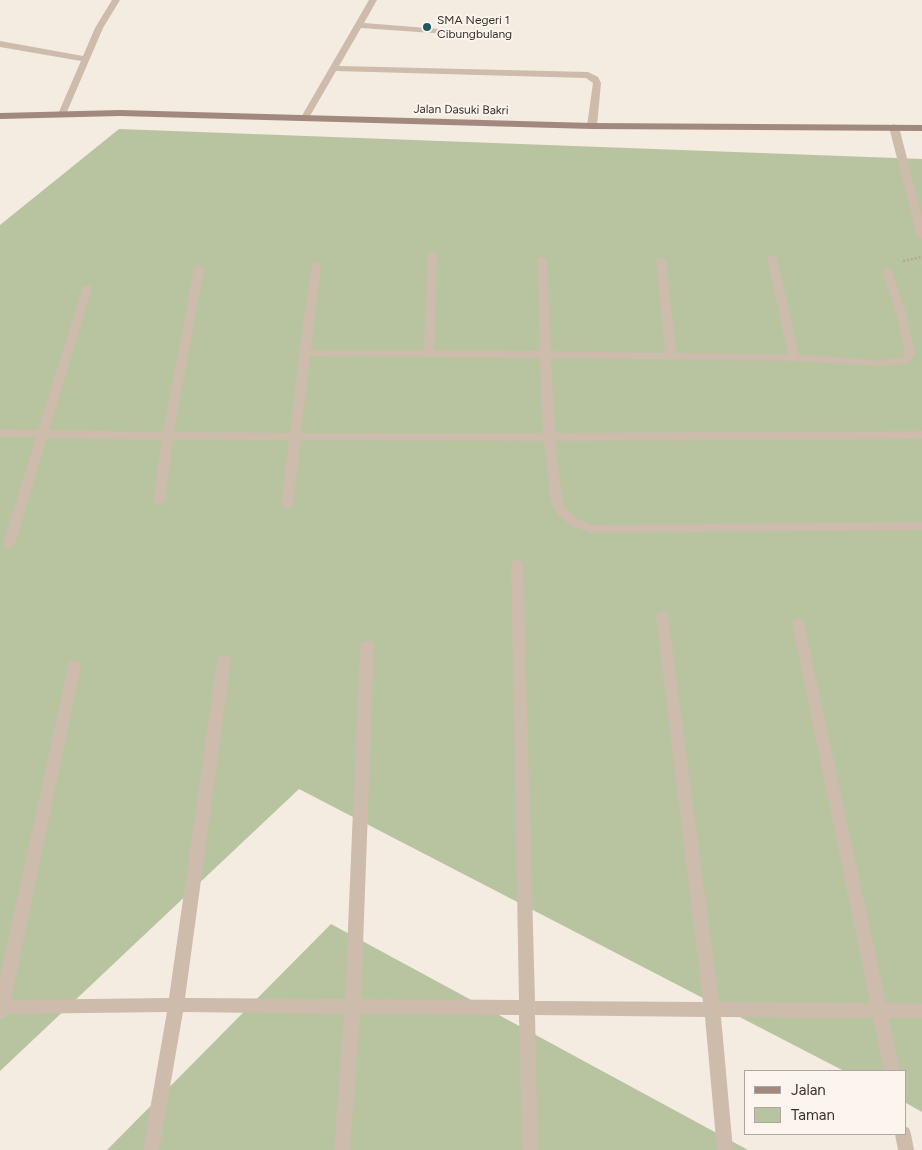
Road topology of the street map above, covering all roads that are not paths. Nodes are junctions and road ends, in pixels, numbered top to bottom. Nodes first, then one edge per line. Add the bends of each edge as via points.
1 (116, 0) edge
2 (373, 0) edge
3 (359, 25) junction
4 (490, 35) dead end
5 (0, 44) edge
6 (86, 59) junction
7 (334, 68) junction
8 (62, 114) junction
9 (0, 116) edge
10 (304, 119) junction
11 (592, 126) junction
12 (894, 127) junction
13 (922, 128) edge
14 (922, 236) edge
15 (432, 255) dead end
16 (772, 258) dead end
17 (542, 260) dead end
18 (661, 260) dead end
19 (316, 265) dead end
20 (199, 268) dead end
21 (886, 271) dead end
22 (87, 288) dead end
23 (304, 353) junction
24 (429, 354) junction
25 (546, 355) junction
26 (671, 356) junction
27 (794, 358) junction
28 (0, 433) edge
29 (44, 433) junction
30 (922, 434) edge
31 (168, 436) junction
32 (295, 436) junction
33 (549, 437) junction
34 (159, 501) dead end
35 (288, 505) dead end
36 (922, 526) edge
37 (9, 544) dead end
38 (517, 564) dead end
39 (662, 616) dead end
40 (798, 623) dead end
41 (367, 646) dead end
42 (224, 660) dead end
43 (74, 666) dead end
44 (176, 1005) junction
45 (352, 1006) junction
46 (528, 1007) junction
47 (712, 1008) junction
48 (0, 1009) edge
49 (880, 1011) junction
50 (922, 1011) edge
51 (892, 1070) edge
52 (903, 1135) edge
53 (150, 1150) edge
54 (342, 1150) edge
55 (530, 1150) edge
56 (725, 1150) edge
57 (906, 1150) edge

1 - 6 street
2 - 3 street
3 - 4 street
3 - 7 street
5 - 6 street
6 - 8 street
7 - 10 street
7 - 11 street via 588,76 597,83
8 - 9 main road, Jalan Dasuki Bakri
8 - 10 main road, Jalan Dasuki Bakri
10 - 11 main road, Jalan Dasuki Bakri
11 - 12 main road, Jalan Dasuki Bakri
12 - 13 main road, Jalan Dasuki Bakri
12 - 14 street
15 - 24 street
16 - 27 street
17 - 25 street
18 - 26 street
19 - 23 street
20 - 31 street
21 - 27 street via 900,309 910,353 905,361
22 - 29 street
23 - 24 street
23 - 32 street
24 - 25 street
25 - 26 street
25 - 33 street
26 - 27 street
28 - 29 street
29 - 31 street
29 - 37 street
30 - 33 street
31 - 32 street
31 - 34 street
32 - 33 street
32 - 35 street
33 - 36 street via 562,513 575,523 591,528
38 - 46 street
39 - 47 street
40 - 49 street
41 - 45 street
42 - 44 street
43 - 48 street
44 - 45 street
44 - 48 street
44 - 53 street
45 - 46 street
45 - 54 street
46 - 47 street
46 - 55 street
47 - 49 street
47 - 56 street
49 - 50 street
49 - 51 street
52 - 57 street

